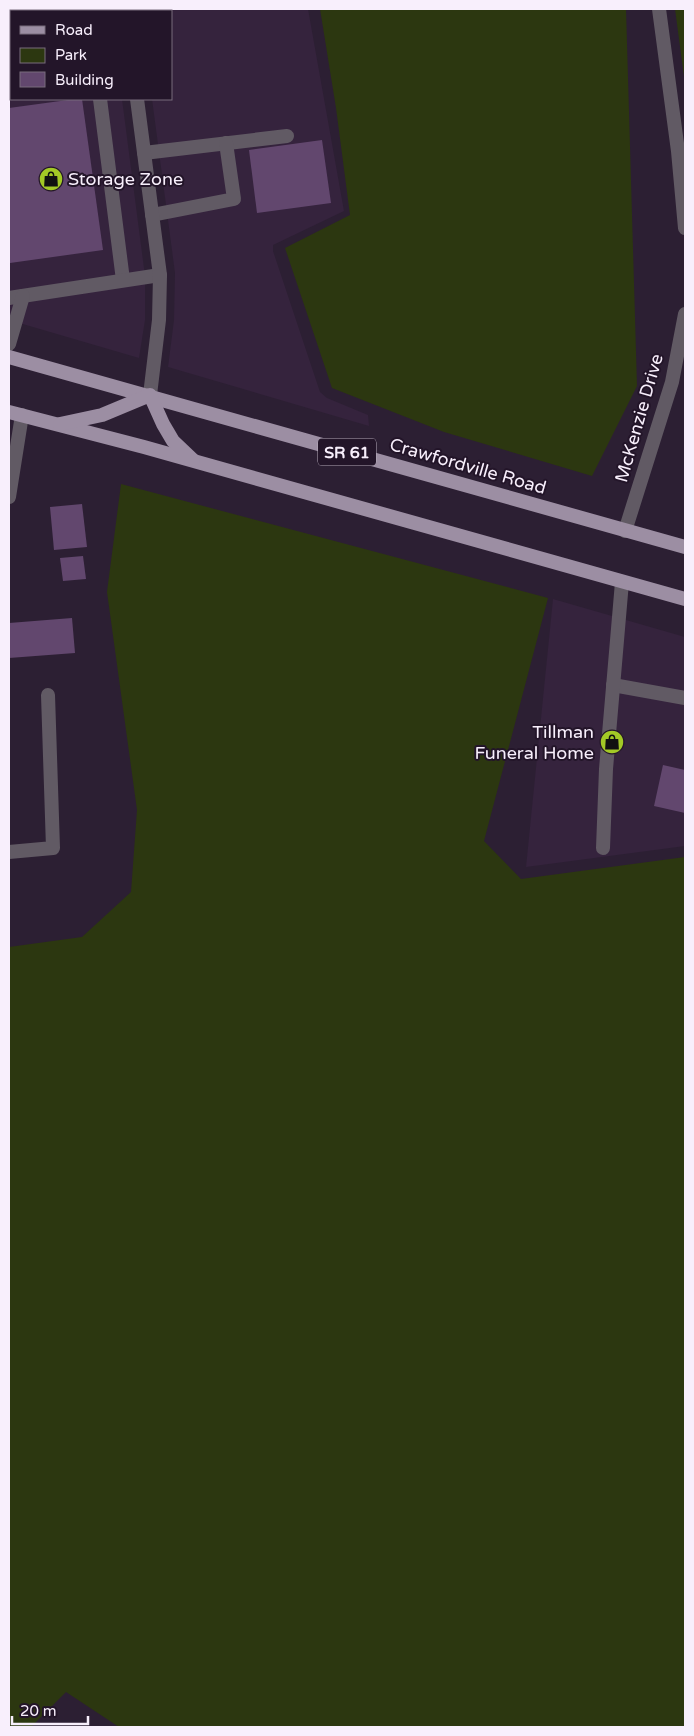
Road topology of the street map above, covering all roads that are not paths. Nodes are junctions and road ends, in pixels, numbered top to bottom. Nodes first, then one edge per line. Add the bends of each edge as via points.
1 (659, 9) edge
2 (100, 100) edge
3 (137, 100) edge
4 (287, 136) dead end
5 (226, 143) junction
6 (144, 153) junction
7 (152, 215) junction
8 (685, 228) edge
9 (160, 275) junction
10 (123, 280) junction
11 (16, 297) edge
12 (685, 314) edge
13 (9, 344) edge
14 (9, 357) edge
15 (150, 396) junction
16 (16, 413) edge
17 (56, 424) junction
18 (195, 462) junction
19 (9, 488) edge
20 (625, 531) junction
21 (685, 547) edge
22 (622, 582) junction
23 (685, 599) edge
24 (613, 685) junction
25 (48, 695) dead end
26 (685, 698) edge
27 (602, 848) dead end
28 (9, 852) edge

1 - 8 street
2 - 10 street
3 - 6 street
4 - 5 street
5 - 6 street
5 - 7 street via 234,199
6 - 7 street
7 - 9 street
9 - 10 street
9 - 15 street via 159,320
10 - 11 street
11 - 13 street
12 - 20 street, McKenzie Drive via 672,382
14 - 15 main road, Crawfordville Road / SR 61
15 - 17 main road via 102,414
15 - 18 main road via 173,441
15 - 20 main road, Crawfordville Road / SR 61
16 - 17 main road
16 - 19 street
17 - 18 main road
18 - 22 main road
20 - 21 main road, Crawfordville Road / SR 61
22 - 23 main road
22 - 24 street
24 - 26 street
24 - 27 street
25 - 28 street via 53,848

